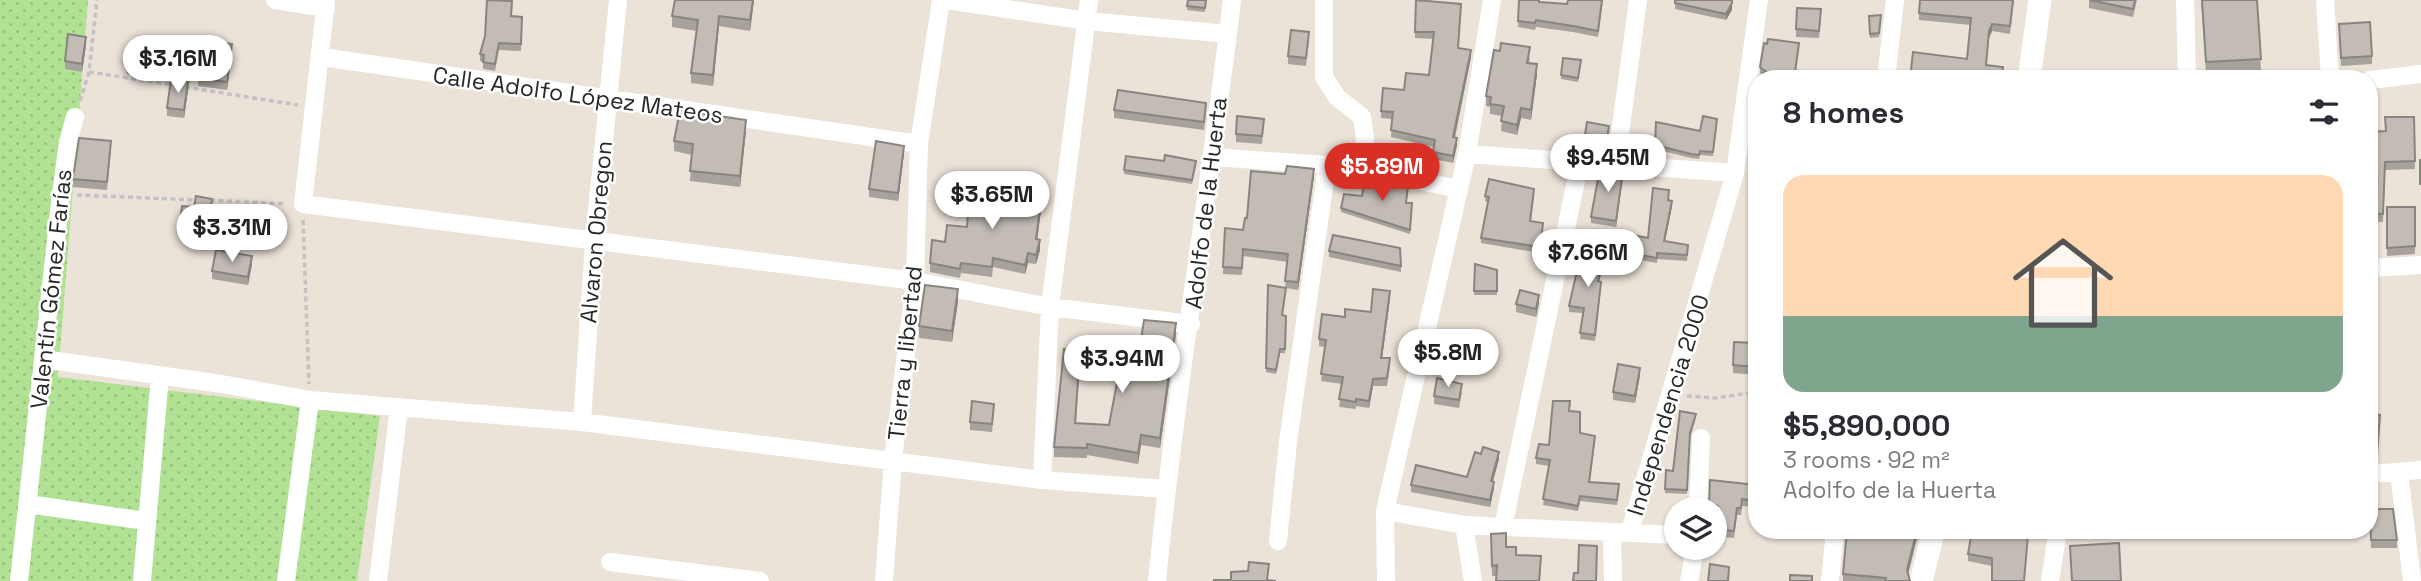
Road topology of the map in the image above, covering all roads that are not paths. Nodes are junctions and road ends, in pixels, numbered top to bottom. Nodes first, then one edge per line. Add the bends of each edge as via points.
1 (275, 0) edge
2 (618, 0) edge
3 (940, 0) edge
4 (946, 0) edge
5 (1089, 0) edge
6 (1232, 0) edge
7 (1324, 0) edge
8 (1492, 0) edge
9 (1637, 0) edge
10 (1759, 0) edge
11 (1895, 0) edge
12 (2040, 0) edge
13 (2185, 0) edge
14 (2325, 0) edge
15 (326, 4) edge
16 (1087, 21) junction
17 (1228, 34) junction
18 (321, 57) junction
19 (1749, 70) edge
20 (1887, 70) edge
21 (2030, 70) edge
22 (2187, 70) edge
23 (2329, 70) edge
24 (2421, 74) edge
25 (1748, 79) edge
26 (2378, 79) edge
27 (608, 101) junction
28 (75, 117) road end
29 (919, 144) junction
30 (1467, 154) junction
31 (1213, 157) junction
32 (1580, 162) junction
33 (1616, 164) junction
34 (1327, 166) junction
35 (1362, 169) junction
36 (1735, 173) junction
37 (1458, 189) junction
38 (594, 242) junction
39 (2421, 265) edge
40 (2378, 268) edge
41 (915, 281) junction
42 (1050, 307) junction
43 (1191, 324) junction
44 (43, 359) junction
45 (160, 376) junction
46 (310, 400) junction
47 (399, 407) junction
48 (582, 422) junction
49 (1702, 438) dead end
50 (893, 459) junction
51 (2421, 470) edge
52 (2399, 472) junction
53 (2378, 473) edge
54 (1042, 480) junction
55 (1166, 489) junction
56 (1699, 497) edge
57 (28, 504) junction
58 (1385, 511) junction
59 (146, 520) junction
60 (1464, 525) junction
61 (1503, 527) junction
62 (1621, 532) junction
63 (1664, 534) edge
64 (1834, 539) edge
65 (1932, 539) edge
66 (2057, 539) edge
67 (1278, 541) dead end
68 (1693, 560) edge
69 (610, 562) dead end
70 (19, 581) edge
71 (142, 581) edge
72 (286, 581) edge
73 (378, 581) edge
74 (760, 581) edge
75 (884, 581) edge
76 (1157, 581) edge
77 (1386, 581) edge
78 (1473, 581) edge
79 (1613, 581) edge
80 (1689, 581) edge
81 (1830, 581) edge
82 (1921, 581) edge
83 (2050, 581) edge
84 (2412, 581) edge

1 - 15 street
2 - 27 street, Alvaron Obregon
3 - 29 street, Tierra y libertad
4 - 16 street
5 - 16 street
6 - 17 street, Adolfo de la Huerta
7 - 35 street via 1324,77 1337,97 1362,117
8 - 30 street
9 - 33 street
10 - 19 street, Independencia 2000
11 - 20 street
12 - 21 street
13 - 22 street
14 - 23 street
15 - 18 street
16 - 17 street
16 - 42 street
17 - 31 street, Adolfo de la Huerta
18 - 27 street, Calle Adolfo López Mateos
18 - 38 street via 303,204
24 - 26 street
25 - 36 street, Independencia 2000
27 - 29 street, Calle Adolfo López Mateos
27 - 38 street, Alvaron Obregon
28 - 44 street, Valentín Gómez Farías via 61,194
29 - 41 street, Tierra y libertad
30 - 32 street
30 - 37 street
31 - 34 street
31 - 43 street, Adolfo de la Huerta
32 - 33 street
32 - 61 street
33 - 36 street
34 - 35 street
34 - 67 street
35 - 37 street
36 - 62 street, Independencia 2000 via 1671,394
37 - 58 street
38 - 41 street
38 - 48 street, Alvaron Obregon
39 - 40 street
41 - 42 street
41 - 50 street, Tierra y libertad
42 - 43 street
42 - 54 street
43 - 55 street, Adolfo de la Huerta
44 - 45 street
44 - 57 street, Valentín Gómez Farías
45 - 46 street
45 - 59 street
46 - 47 street
46 - 72 street
47 - 48 street
47 - 73 street
48 - 50 street
49 - 56 street
50 - 54 street
50 - 75 street, Tierra y libertad
51 - 52 street
52 - 53 street
52 - 84 street
54 - 55 street
55 - 76 street, Adolfo de la Huerta
57 - 59 street
57 - 70 street, Valentín Gómez Farías
58 - 60 street
58 - 77 street
59 - 71 street
60 - 61 street
60 - 78 street
61 - 62 street
62 - 63 street
62 - 79 street, Independencia 2000
64 - 81 street
65 - 82 street
66 - 83 street
68 - 80 street
69 - 74 street

